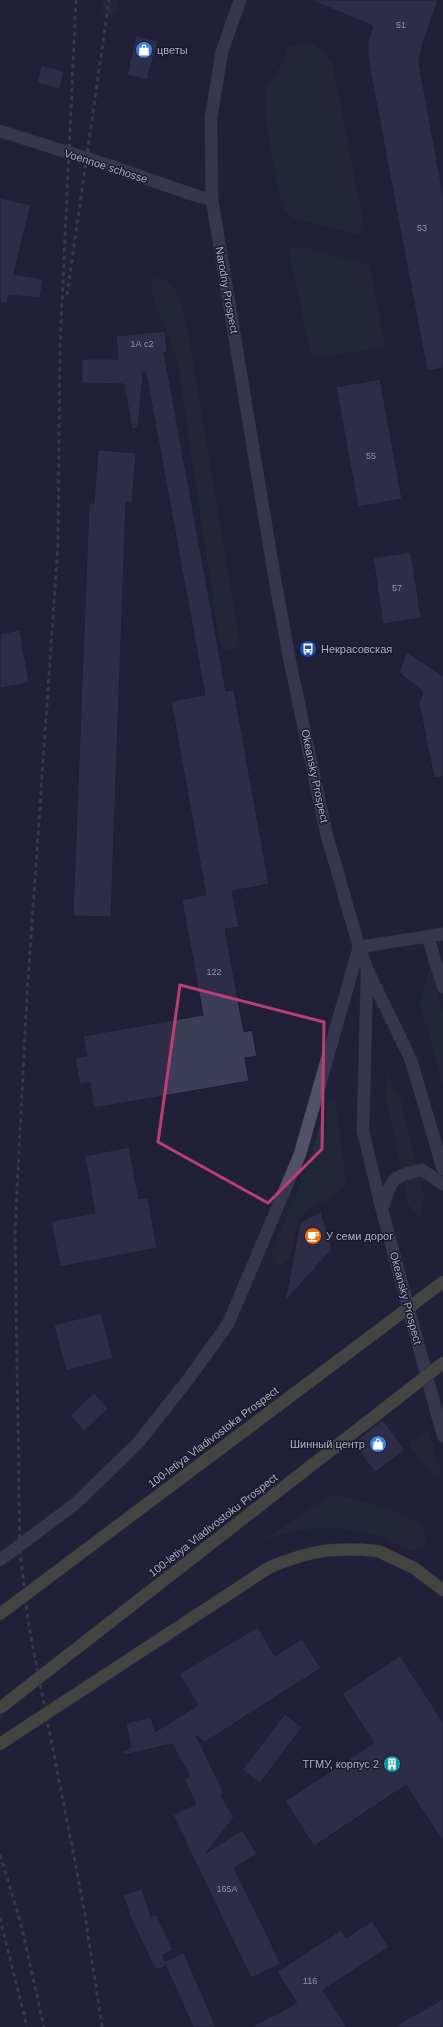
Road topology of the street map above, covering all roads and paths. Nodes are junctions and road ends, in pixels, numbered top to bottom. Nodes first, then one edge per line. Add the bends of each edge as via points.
1 (240, 0) edge
2 (0, 131) edge
3 (212, 200) junction
4 (275, 580) joint
5 (443, 934) edge
6 (428, 936) junction
7 (359, 947) junction
8 (367, 969) junction
9 (443, 987) edge
10 (443, 1170) edge
11 (443, 1184) edge
12 (382, 1210) junction
13 (443, 1282) edge
14 (443, 1363) edge
15 (431, 1391) junction
16 (443, 1399) edge
17 (443, 1436) edge
18 (0, 1560) edge
19 (443, 1590) edge
20 (0, 1614) edge
21 (0, 1708) edge
22 (0, 1744) edge

1 - 3 main road, Narodny Prospect via 222,51 211,118
2 - 3 main road, Voennoe schosse
3 - 4 main road, Narodny Prospect
4 - 7 main road, Okeansky Prospect via 326,832
5 - 6 main road
6 - 7 main road
6 - 9 main road
7 - 8 main road, Okeansky Prospect
7 - 18 main road, bridge via 300,1154 228,1324 137,1444 75,1504
8 - 10 main road, Okeansky Prospect via 411,1060
8 - 12 main road, Okeansky Prospect via 363,1131
11 - 12 main road via 422,1170 401,1174 390,1184
12 - 15 main road, Okeansky Prospect
13 - 20 highway, 100-letiya Vladivostoka Prospect, bridge
14 - 21 highway, 100-letiya Vladivostoku Prospect, bridge
15 - 16 main road
15 - 17 main road, Okeansky Prospect
19 - 22 highway, bridge via 414,1568 378,1551 349,1548 320,1550 294,1557 270,1567

